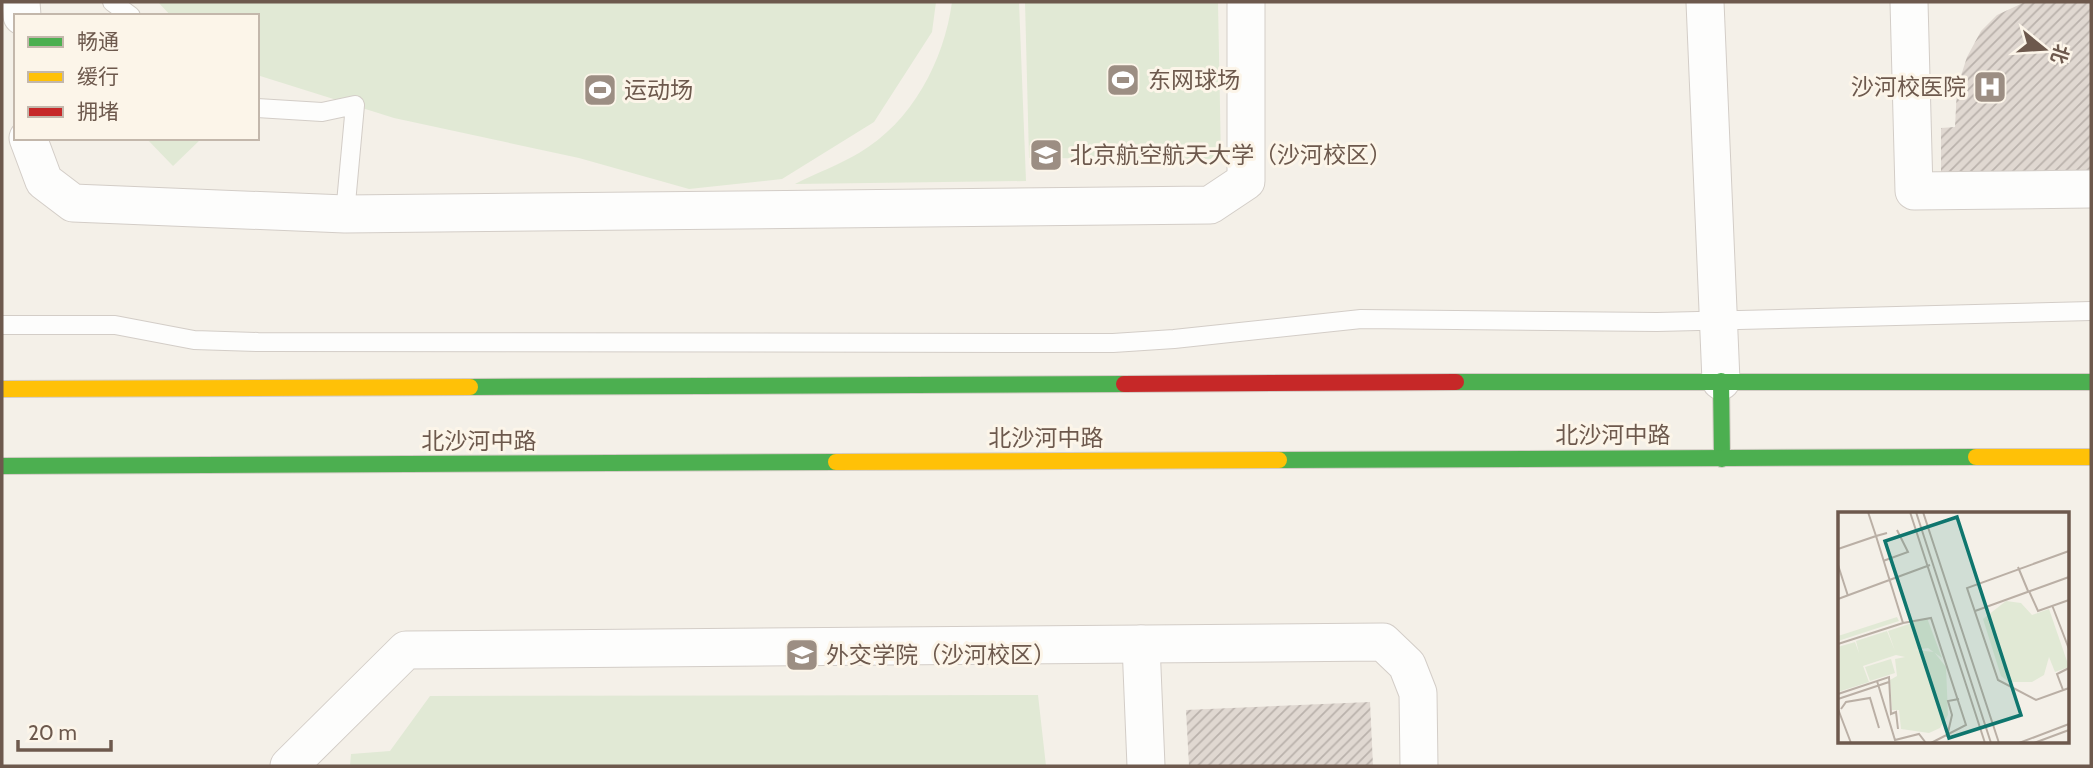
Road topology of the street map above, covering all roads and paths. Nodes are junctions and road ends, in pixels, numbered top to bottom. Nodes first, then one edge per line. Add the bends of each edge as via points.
1 (112, 2) edge
2 (1246, 2) edge
3 (1704, 2) edge
4 (1909, 2) edge
5 (128, 14) edge
6 (259, 108) edge
7 (29, 140) edge
8 (2091, 189) edge
9 (345, 214) junction
10 (2091, 311) edge
11 (1720, 321) junction
12 (2, 325) edge
13 (1721, 382) junction
14 (2091, 382) edge
15 (2, 389) edge
16 (2091, 457) edge
17 (1722, 459) junction
18 (2, 466) edge
19 (1141, 644) junction
20 (289, 766) edge
21 (1146, 766) edge
22 (1419, 766) edge

1 - 5 lane
2 - 9 street via 1247,181 1210,205
3 - 11 street
4 - 8 street via 1914,191
6 - 9 lane via 321,112 355,105
7 - 9 street via 44,181 73,203
10 - 11 lane
11 - 12 lane via 1361,319 1113,342 258,342 194,340 115,325
11 - 13 street
13 - 14 main road
13 - 15 main road
13 - 17 main road
16 - 17 main road, 北沙河中路
17 - 18 main road, 北沙河中路
19 - 20 street via 407,650
19 - 21 street
19 - 22 street via 1383,642 1408,665 1418,693

